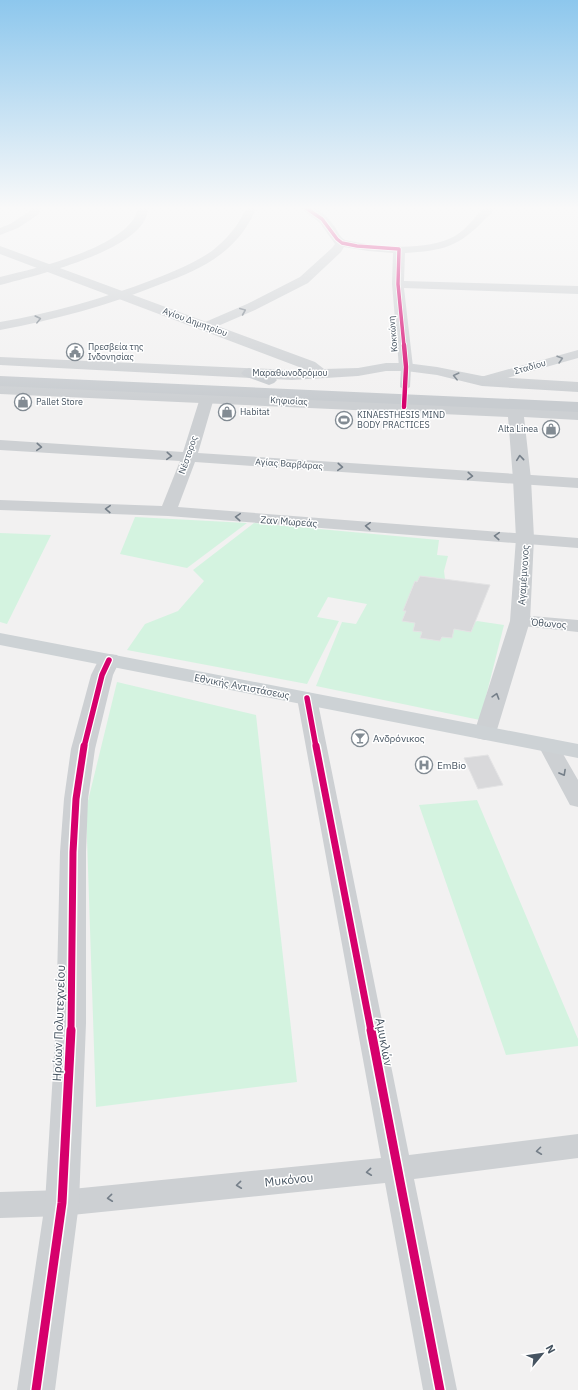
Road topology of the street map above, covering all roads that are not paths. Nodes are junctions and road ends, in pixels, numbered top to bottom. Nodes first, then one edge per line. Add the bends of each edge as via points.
1 (37, 271) edge
2 (55, 271) edge
3 (182, 271) edge
4 (314, 271) edge
5 (398, 271) edge
6 (0, 281) edge
7 (398, 284) junction
8 (578, 290) edge
9 (121, 296) junction
10 (0, 326) edge
11 (207, 326) junction
12 (578, 354) edge
13 (0, 361) edge
14 (406, 367) junction
15 (0, 368) edge
16 (249, 373) junction
17 (321, 374) junction
18 (0, 380) edge
19 (269, 380) junction
20 (482, 381) junction
21 (72, 384) junction
22 (405, 387) junction
23 (578, 387) edge
24 (0, 389) edge
25 (537, 389) junction
26 (36, 390) junction
27 (241, 392) junction
28 (578, 395) edge
29 (212, 398) junction
30 (437, 401) junction
31 (578, 407) edge
32 (461, 410) junction
33 (515, 412) junction
34 (578, 415) edge
35 (0, 445) edge
36 (188, 457) junction
37 (522, 479) junction
38 (578, 483) edge
39 (0, 506) edge
40 (168, 511) junction
41 (525, 538) junction
42 (578, 543) edge
43 (520, 621) junction
44 (578, 626) edge
45 (0, 639) edge
46 (109, 660) junction
47 (307, 698) junction
48 (485, 733) junction
49 (548, 746) junction
50 (578, 751) edge
51 (578, 800) edge
52 (578, 1146) edge
53 (397, 1169) junction
54 (62, 1203) junction
55 (0, 1205) edge
56 (36, 1390) edge
57 (440, 1390) edge

1 - 6 street
2 - 9 street, Αγίου Δημητρίου
3 - 9 street
11 -> 4 street via 251,308 304,280
5 - 7 street, Κοκκώνη
7 - 8 street
7 - 14 street, Κοκκώνη
10 -> 9 street via 74,310
9 - 11 street, Αγίου Δημητρίου
11 - 17 street, Αγίου Δημητρίου via 310,365
20 -> 12 street, Σταδίου
13 - 16 street, Μαραθωνοδρόμου
14 - 17 street, Μαραθωνοδρόμου
20 -> 14 street, Μαραθωνοδρόμου
14 - 22 street, Κοκκώνη
15 - 19 main road, Κηφισίας
16 - 17 street, Μαραθωνοδρόμου
16 - 19 main road
18 - 21 main road, Κηφισίας
19 - 22 main road, Κηφισίας
20 - 25 street, Μαραθωνοδρόμου
21 - 26 main road
21 - 27 main road, Κηφισίας
22 - 25 main road, Κηφισίας
23 - 25 street, Μαραθωνοδρόμου
24 - 26 street, Κηφισίας
25 - 28 main road, Κηφισίας
26 - 29 street, Κηφισίας
27 - 29 main road
27 - 30 main road, Κηφισίας
29 - 32 street, Κηφισίας
29 - 36 street, Νέστορος
30 - 31 main road, Κηφισίας
30 - 32 main road
32 - 33 street, Κηφισίας
33 - 34 street, Κηφισίας
37 -> 33 street, Αγαμέμνονος
35 -> 36 street, Αγίας Βαρβάρας
36 -> 37 street, Αγίας Βαρβάρας
36 - 40 street, Νέστορος
37 - 38 street, Αγίας Βαρβάρας
37 - 41 street, Αγαμέμνονος
40 -> 39 street, Ζαν Μωρεάς
41 -> 40 street, Ζαν Μωρεάς
41 - 42 street, Ζαν Μωρεάς
41 - 43 street, Αγαμέμνονος
43 - 44 street, Όθωνος
48 -> 43 street, Αγαμέμνονος
45 - 46 main road, Εθνικής Αντιστάσεως
46 - 47 main road, Εθνικής Αντιστάσεως
46 - 54 street, Ηρώων Πολυτεχνείου via 102,675 83,749 76,799 71,1023
47 - 48 main road, Εθνικής Αντιστάσεως
47 - 53 street, Αμυκλών
48 - 49 main road, Εθνικής Αντιστάσεως
49 - 50 main road, Εθνικής Αντιστάσεως
49 -> 51 street
52 -> 53 street, Μυκόνου
53 -> 54 street, Μυκόνου
53 - 57 street, Αμυκλών
54 - 55 street, Μυκόνου
54 - 56 street, Ηρώων Πολυτεχνείου

